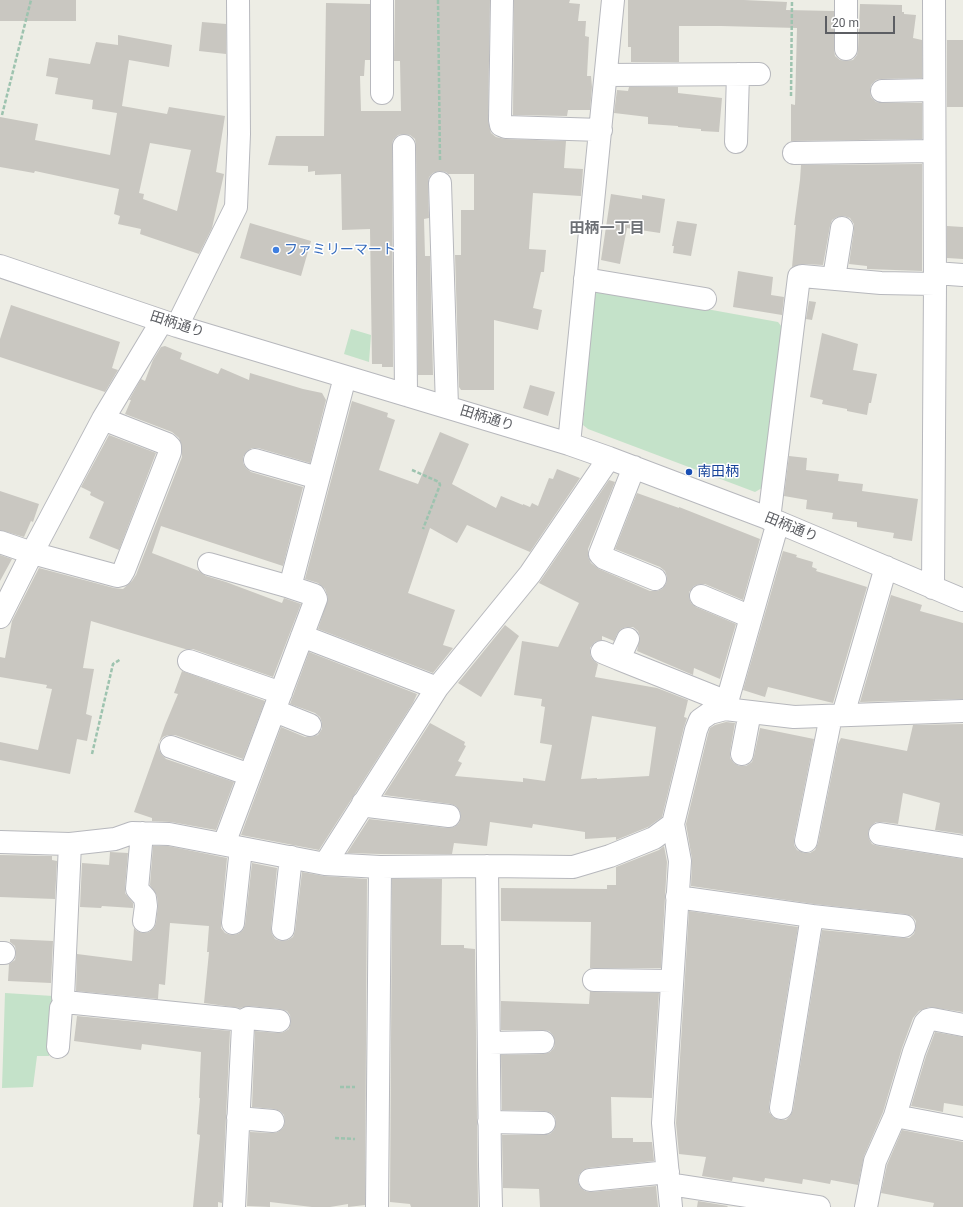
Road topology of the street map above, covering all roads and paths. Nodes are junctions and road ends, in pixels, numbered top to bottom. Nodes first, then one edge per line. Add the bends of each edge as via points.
1 (31, 0) edge
2 (238, 0) edge
3 (382, 0) edge
4 (438, 0) edge
5 (502, 0) edge
6 (613, 0) edge
7 (792, 0) edge
8 (846, 0) edge
9 (934, 0) edge
10 (846, 50) dead end
11 (606, 75) junction
12 (934, 90) junction
13 (882, 91) dead end
14 (382, 93) dead end
15 (791, 96) dead end
16 (2, 115) dead end
17 (600, 130) junction
18 (736, 142) dead end
19 (404, 146) dead end
20 (934, 150) junction
21 (794, 152) dead end
22 (440, 183) joint
23 (842, 228) dead end
24 (0, 266) edge
25 (963, 275) edge
26 (834, 278) junction
27 (585, 279) junction
28 (936, 279) junction
29 (705, 299) dead end
30 (169, 323) junction
31 (345, 377) junction
32 (406, 395) junction
33 (446, 407) junction
34 (103, 419) junction
35 (569, 444) junction
36 (609, 458) junction
37 (255, 460) dead end
38 (634, 467) junction
39 (412, 470) dead end
40 (318, 478) junction
41 (773, 521) junction
42 (423, 529) dead end
43 (0, 542) edge
44 (32, 553) junction
45 (209, 564) dead end
46 (886, 567) junction
47 (655, 579) dead end
48 (290, 587) junction
49 (933, 588) junction
50 (701, 596) dead end
51 (963, 600) edge
52 (0, 617) edge
53 (751, 617) junction
54 (302, 636) junction
55 (628, 639) dead end
56 (121, 659) dead end
57 (189, 661) dead end
58 (437, 688) junction
59 (278, 702) junction
60 (726, 706) junction
61 (963, 711) edge
62 (750, 712) junction
63 (837, 715) junction
64 (310, 725) dead end
65 (171, 747) dead end
66 (92, 754) dead end
67 (742, 754) dead end
68 (250, 775) junction
69 (363, 803) junction
70 (449, 816) dead end
71 (673, 824) junction
72 (142, 833) junction
73 (880, 834) dead end
74 (806, 841) dead end
75 (0, 842) edge
76 (70, 844) junction
77 (233, 846) junction
78 (963, 847) edge
79 (291, 858) junction
80 (325, 864) junction
81 (488, 866) junction
82 (380, 867) junction
83 (677, 897) junction
84 (812, 916) junction
85 (144, 921) dead end
86 (232, 922) dead end
87 (904, 926) dead end
88 (283, 929) dead end
89 (594, 980) dead end
90 (672, 981) junction
91 (65, 1002) junction
92 (279, 1020) dead end
93 (240, 1022) junction
94 (963, 1025) edge
95 (543, 1042) dead end
96 (489, 1043) junction
97 (58, 1047) dead end
98 (781, 1108) dead end
99 (895, 1116) junction
100 (238, 1118) junction
101 (273, 1121) dead end
102 (489, 1122) junction
103 (544, 1123) dead end
104 (963, 1129) edge
105 (669, 1178) junction
106 (590, 1180) dead end
107 (234, 1207) edge
108 (378, 1207) edge
109 (492, 1207) edge
110 (671, 1207) edge
111 (819, 1207) edge
112 (866, 1207) edge

1 - 16 path
2 - 30 street via 239,134 236,207
3 - 14 street
4 - 22 path
5 - 17 street via 501,125
6 - 11 street
7 - 15 path
8 - 10 street
9 - 12 street
11 - 17 street
11 - 18 street via 748,74
12 - 13 street
12 - 20 street
17 - 27 street
19 - 32 street
20 - 21 street
20 - 28 street
22 - 33 street
23 - 26 street
24 - 30 street, 田柄通り
25 - 28 street
26 - 28 street via 881,283
26 - 41 street via 802,276 798,279
27 - 29 street
27 - 35 street
28 - 49 street
30 - 31 street, 田柄通り
30 - 34 street
31 - 32 street, 田柄通り
31 - 40 street
32 - 33 street, 田柄通り
33 - 35 street, 田柄通り
34 - 44 street
34 - 44 street via 170,447 124,570 121,575 116,576
35 - 36 street, 田柄通り
36 - 38 street, 田柄通り
36 - 58 street via 530,574
37 - 40 street
38 - 41 street, 田柄通り
38 - 47 street via 600,554
39 - 42 path via 439,482 440,485
40 - 48 street
41 - 46 street, 田柄通り
41 - 53 street
43 - 44 street
44 - 52 street
45 - 48 street
46 - 49 street, 田柄通り
46 - 63 street
48 - 54 street via 316,596
49 - 51 street, 田柄通り
50 - 53 street
53 - 60 street
54 - 58 street
54 - 59 street
55 - 60 street via 611,656
56 - 66 path via 113,664
57 - 59 street
58 - 69 street
59 - 64 street
59 - 68 street
60 - 62 street
60 - 71 street via 700,720
61 - 63 street
62 - 63 street via 794,717
62 - 67 street
63 - 74 street
65 - 68 street
68 - 77 street
69 - 70 street via 368,806
69 - 80 street
71 - 81 street via 654,838 610,856 573,867
71 - 83 street via 680,860
72 - 76 street
72 - 77 street via 169,834
72 - 85 street via 137,889 145,898
73 - 78 street
75 - 76 street
76 - 91 street
77 - 79 street
77 - 86 street
79 - 80 street
79 - 88 street
80 - 82 street
81 - 82 street
81 - 96 street
82 - 108 street
83 - 84 street
83 - 90 street
84 - 87 street
84 - 98 street
89 - 90 street
90 - 105 street via 663,1123
91 - 93 street via 234,1019
91 - 97 street via 61,1008
92 - 93 street via 248,1018
93 - 100 street via 243,1026
94 - 99 street via 932,1019 925,1023
95 - 96 street
96 - 102 street
99 - 104 street
99 - 112 street via 875,1161
100 - 101 street
100 - 107 street
102 - 103 street
102 - 109 street
105 - 106 street
105 - 110 street
105 - 111 street

